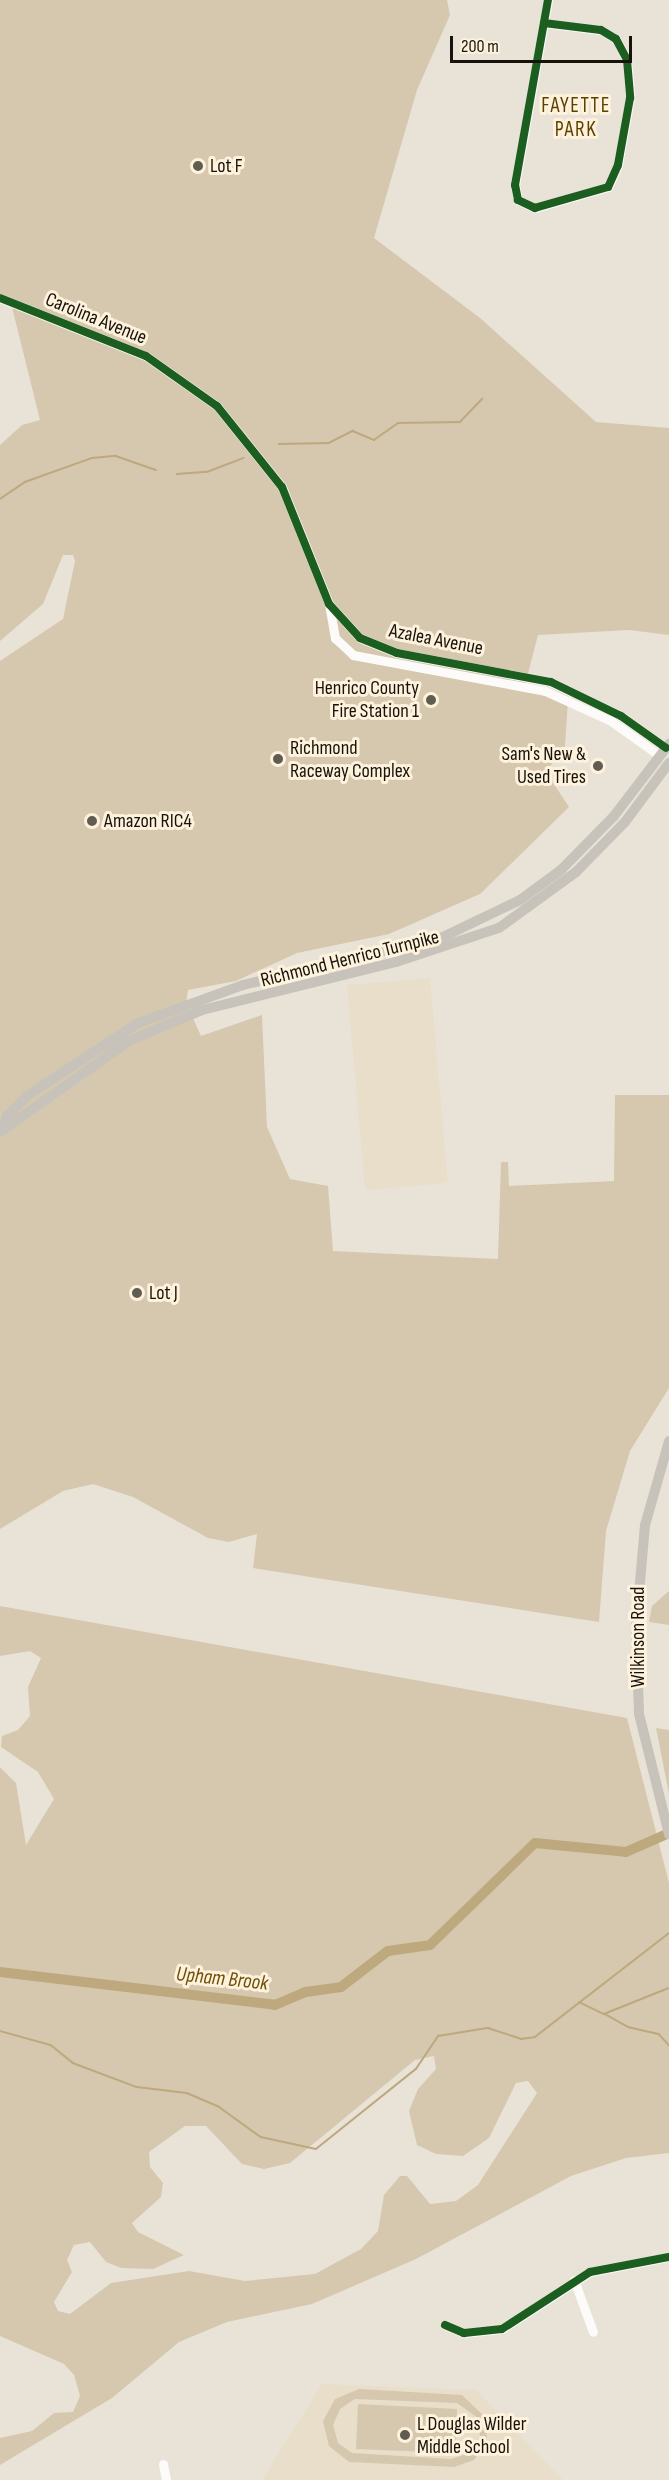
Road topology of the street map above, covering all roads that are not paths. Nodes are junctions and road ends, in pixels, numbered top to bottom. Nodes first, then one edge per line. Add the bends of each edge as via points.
1 (548, 0) edge
2 (544, 23) junction
3 (0, 298) edge
4 (256, 448) joint
5 (329, 604) junction
6 (667, 755) edge
7 (2, 1131) edge
8 (669, 1441) edge
9 (668, 1832) edge
10 (669, 2257) edge
11 (574, 2280) junction
12 (445, 2325) dead end
13 (593, 2332) dead end
14 (163, 2464) dead end
15 (166, 2480) edge

1 - 2 street
2 - 2 street via 602,30 616,39 627,60 630,98 618,165 608,187 581,199 526,206 515,196 514,184
3 - 4 street, Carolina Avenue via 162,365 217,406
4 - 5 street, Azalea Avenue via 292,504
5 - 6 street, Azalea Avenue via 368,643 551,682 621,716
5 - 6 street, Azalea Avenue via 335,638 353,655 545,691 611,721
6 - 7 main road, Richmond Henrico Turnpike via 625,822 576,872 499,928 396,962 202,1010 129,1041
8 - 9 main road, Wilkinson Road via 645,1524 636,1627 640,1720
10 - 11 street via 613,2265
11 - 12 street via 502,2330 464,2332
11 - 13 street
14 - 15 street

